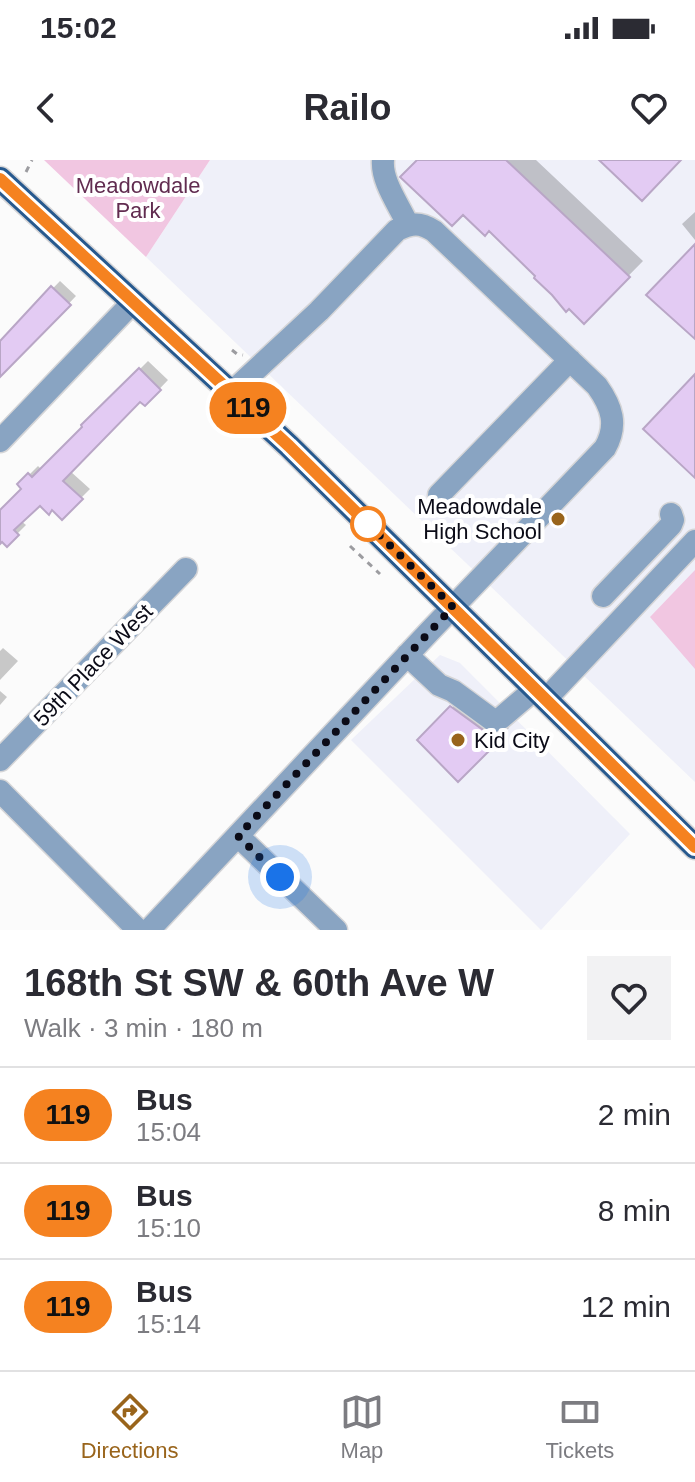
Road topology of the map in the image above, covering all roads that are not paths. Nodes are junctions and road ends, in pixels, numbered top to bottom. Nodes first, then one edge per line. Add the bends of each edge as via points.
1 (383, 160) edge
2 (0, 179) edge
3 (408, 225) junction
4 (133, 302) junction
5 (570, 360) junction
6 (232, 392) junction
7 (0, 441) edge
8 (439, 495) dead end
9 (671, 514) dead end
10 (695, 541) edge
11 (186, 569) dead end
12 (603, 596) dead end
13 (453, 607) junction
14 (407, 655) junction
15 (540, 694) junction
16 (0, 760) edge
17 (0, 791) edge
18 (238, 836) junction
19 (695, 847) edge
20 (138, 930) edge
21 (149, 930) edge
22 (336, 930) edge

1 - 3 street via 384,176
2 - 4 main road
3 - 5 street via 422,223 434,231
3 - 6 street via 386,240
4 - 6 main road
4 - 7 street
5 - 8 street
5 - 13 street via 606,398 611,436
6 - 13 main road
9 - 12 street via 671,525
10 - 15 street
11 - 16 street, 59th Place West
13 - 14 street
13 - 15 main road
14 - 15 street via 439,685 494,721
14 - 18 street
15 - 19 main road
17 - 20 street
18 - 21 street
18 - 22 street

